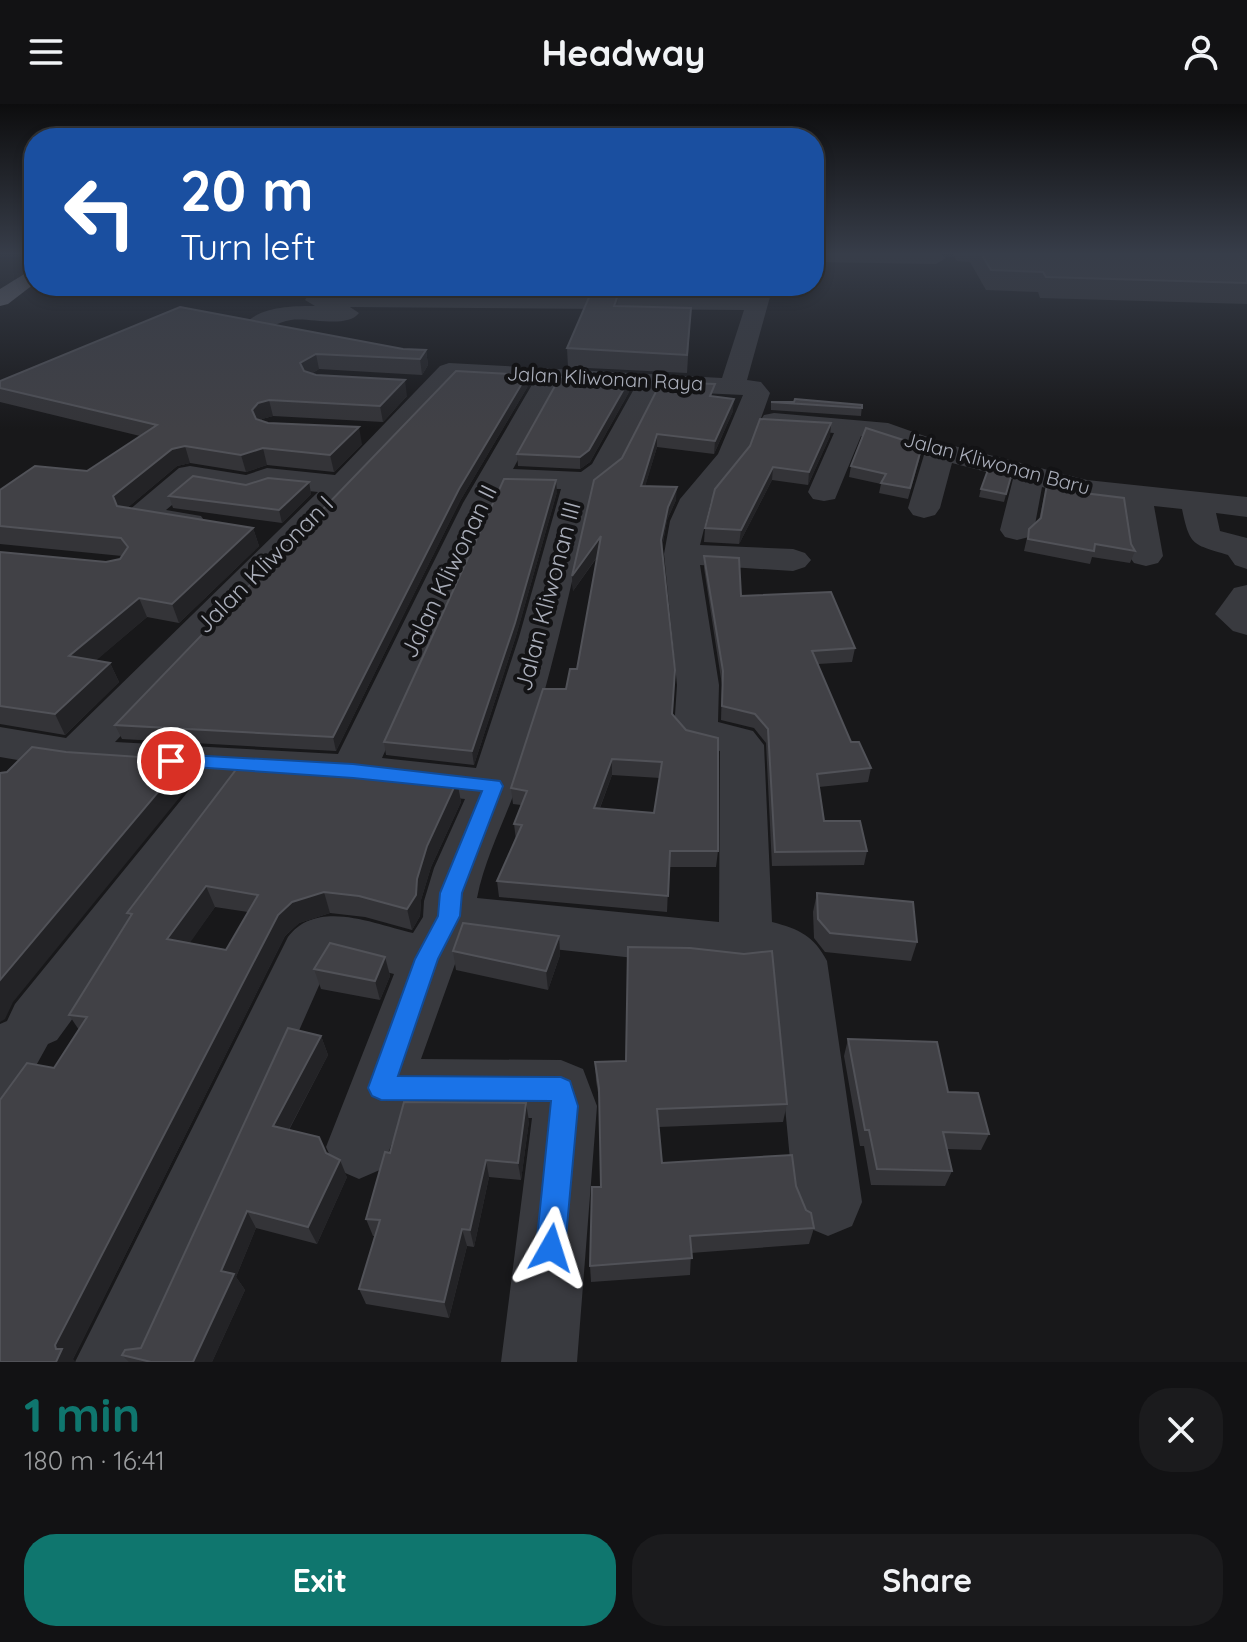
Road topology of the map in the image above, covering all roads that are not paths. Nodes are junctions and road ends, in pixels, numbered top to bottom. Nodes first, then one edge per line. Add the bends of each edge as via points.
1 (345, 311) edge
2 (444, 311) edge
3 (758, 311) edge
4 (357, 315) junction
5 (256, 325) edge
6 (551, 375) junction
7 (430, 380) joint
8 (651, 381) junction
9 (746, 399) junction
10 (851, 426) junction
11 (940, 451) junction
12 (1029, 475) junction
13 (493, 478) junction
14 (586, 481) junction
15 (342, 485) junction
16 (824, 492) dead end
17 (1136, 495) junction
18 (1197, 502) junction
19 (1247, 507) edge
20 (924, 508) dead end
21 (214, 526) edge
22 (1017, 530) dead end
23 (681, 554) junction
24 (1146, 556) dead end
25 (1247, 558) edge
26 (793, 560) dead end
27 (1247, 596) edge
28 (1247, 623) edge
29 (16, 745) edge
30 (76, 755) junction
31 (234, 765) junction
32 (353, 771) junction
33 (0, 779) edge
34 (493, 786) junction
35 (438, 938) junction
36 (748, 945) junction
37 (18, 1046) edge
38 (381, 1088) junction
39 (359, 1147) dead end
40 (828, 1202) dead end
41 (113, 1362) edge
42 (539, 1362) edge

1 - 4 street
2 - 4 street
3 - 9 street
4 - 5 street via 286,313
6 - 7 street, Jalan Kliwonan Raya
6 - 8 street, Jalan Kliwonan Raya
6 - 13 street, Jalan Kliwonan II
7 - 15 street, Jalan Kliwonan I via 376,434
8 - 9 street, Jalan Kliwonan Raya
8 - 14 street, Jalan Kliwonan III via 604,470
9 - 10 street, Jalan Kliwonan Baru
9 - 23 street via 732,457 696,499
10 - 11 street, Jalan Kliwonan Baru via 888,432
10 - 16 street
11 - 12 street, Jalan Kliwonan Baru
11 - 20 street
12 - 17 street, Jalan Kliwonan Baru
12 - 22 street
13 - 14 street
13 - 32 street, Jalan Kliwonan II
14 - 34 street, Jalan Kliwonan III via 577,488
15 - 21 street via 267,477 250,485 190,475 138,516
15 - 30 street, Jalan Kliwonan I via 275,535
17 - 18 street, Jalan Kliwonan Baru
17 - 24 street
18 - 19 street, Jalan Kliwonan Baru
18 - 25 street via 1205,537 1243,548
23 - 26 street
23 - 36 street via 698,685 696,730 735,738 742,745
27 - 28 street via 1234,614
29 - 30 street
29 - 33 street
30 - 31 street
31 - 32 street
31 - 37 street
32 - 34 street
34 - 35 street, Jalan Kliwonan III
35 - 36 street
35 - 38 street, Jalan Kliwonan III
35 - 41 street via 315,941
36 - 40 street via 785,946 799,961
38 - 39 street, Jalan Kliwonan III
38 - 42 street via 561,1089 565,1106

